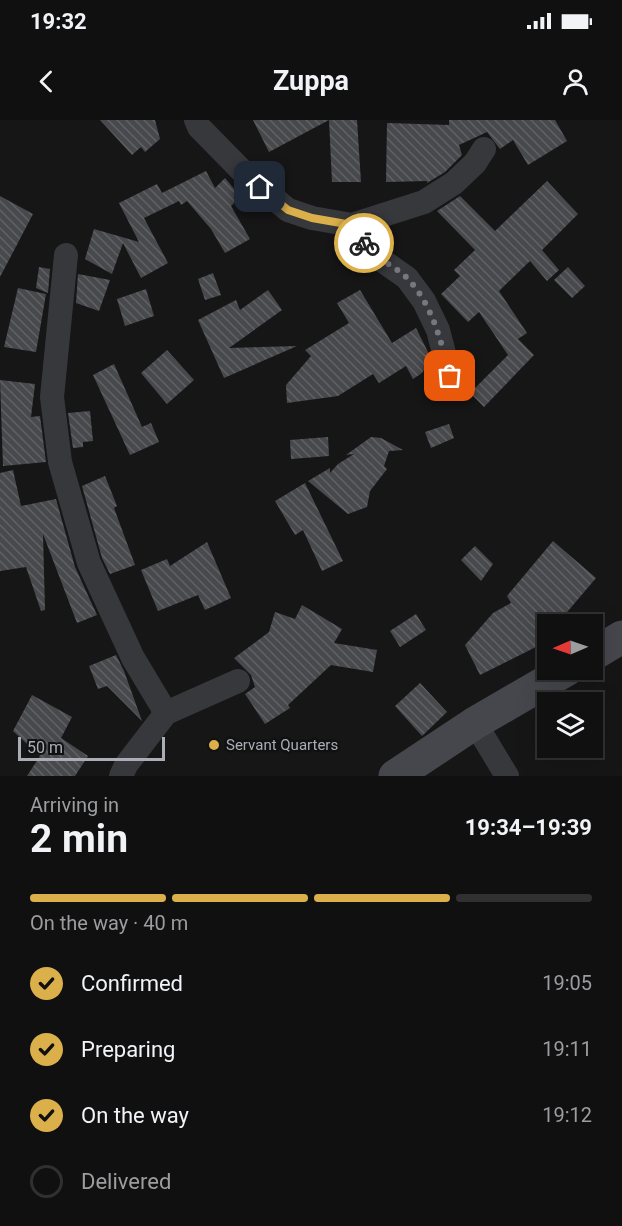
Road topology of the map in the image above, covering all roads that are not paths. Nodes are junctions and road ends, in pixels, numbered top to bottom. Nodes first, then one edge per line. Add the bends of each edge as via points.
1 (196, 120) edge
2 (484, 149) dead end
3 (352, 225) junction
4 (66, 255) dead end
5 (450, 376) dead end
6 (622, 638) edge
7 (603, 649) edge
8 (549, 680) edge
9 (238, 681) dead end
10 (166, 713) junction
11 (475, 723) junction
12 (122, 776) edge
13 (395, 776) edge
14 (507, 776) edge

1 - 3 street via 246,175 288,210
2 - 3 street via 454,183 424,202
3 - 5 street via 370,252 407,278 424,301 438,330
4 - 10 street via 52,397 60,462 89,563 133,658
6 - 7 main road
8 - 11 main road
9 - 10 street
10 - 12 street via 126,765
11 - 13 main road
11 - 14 street

